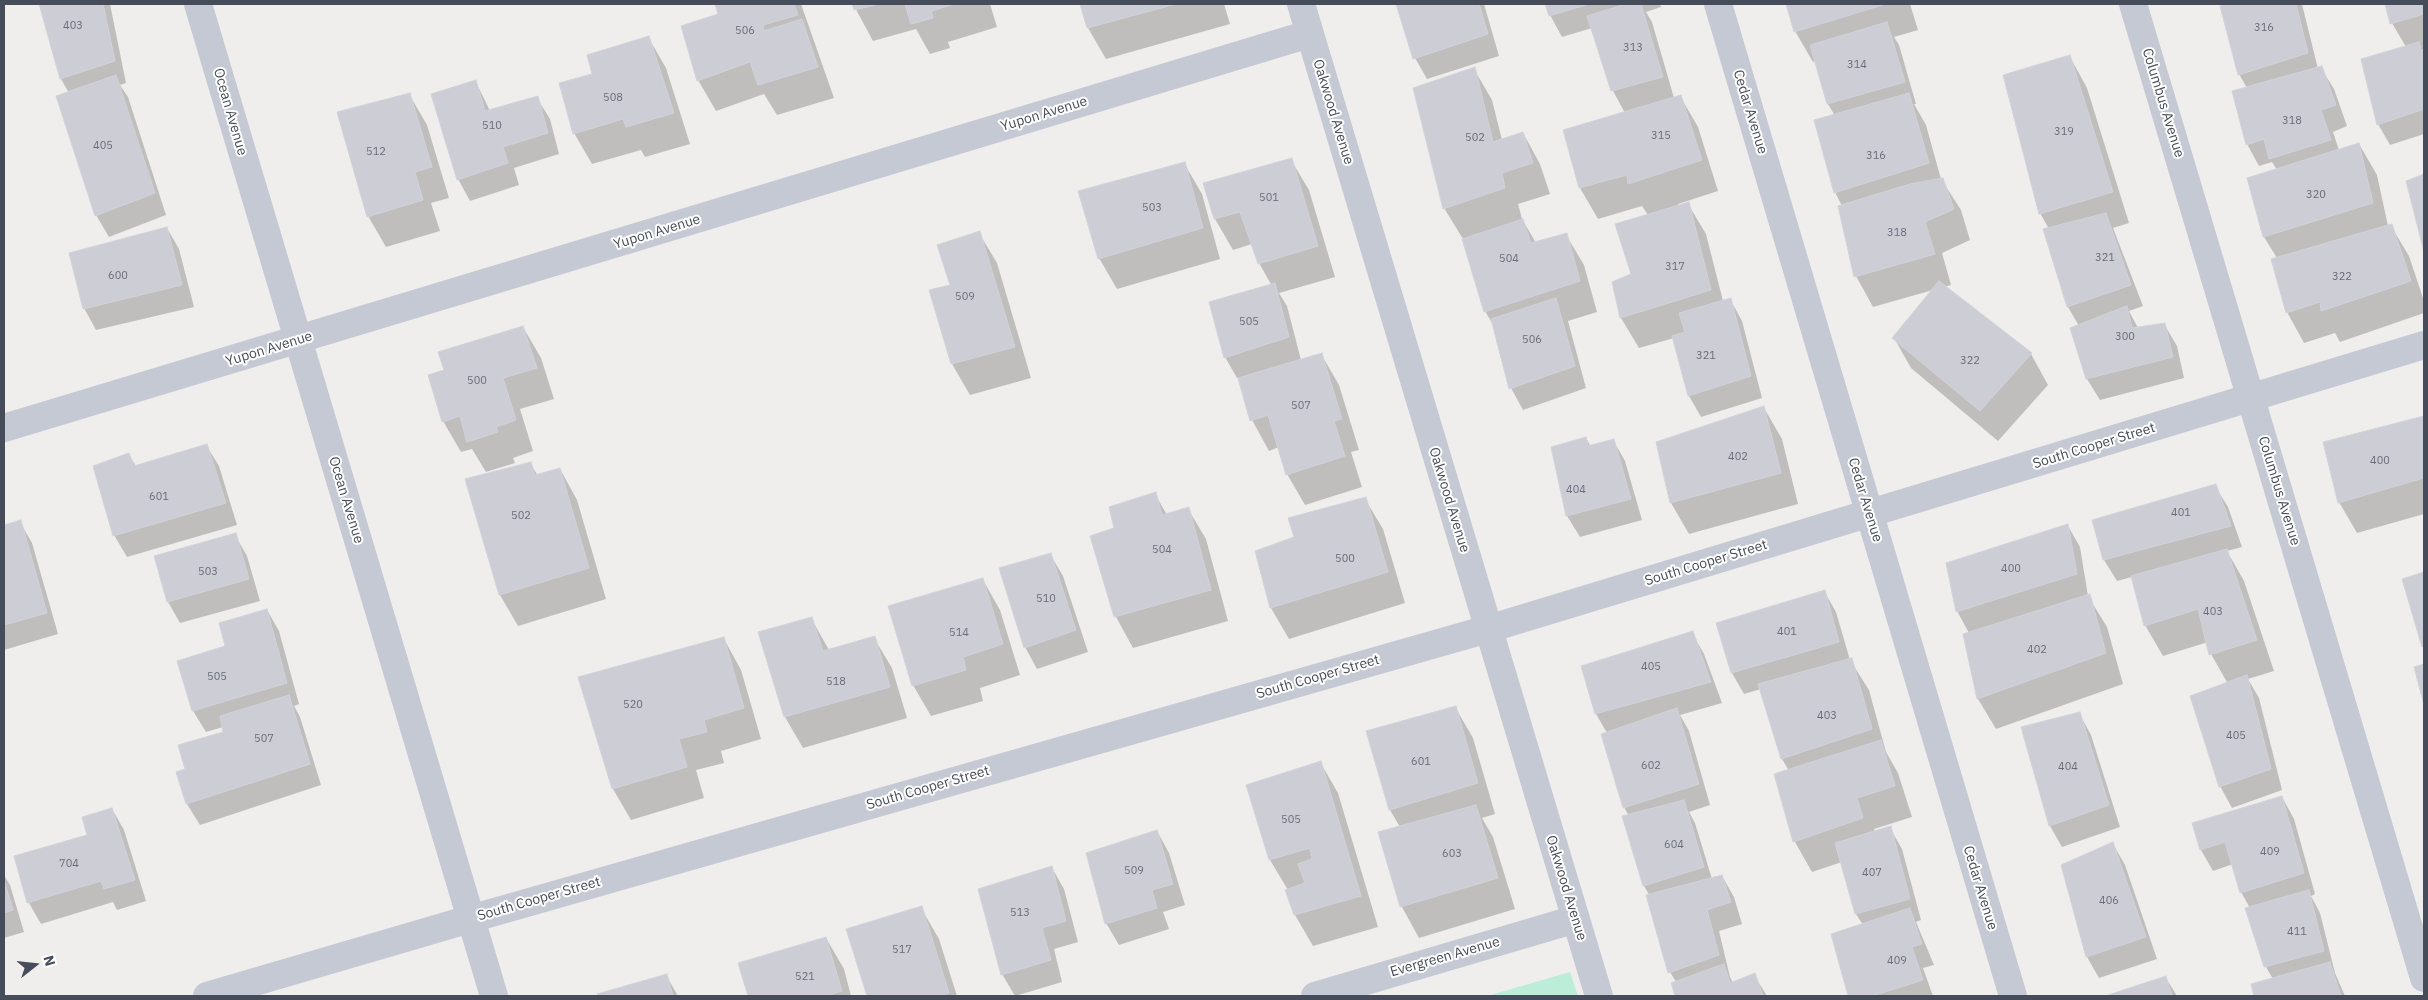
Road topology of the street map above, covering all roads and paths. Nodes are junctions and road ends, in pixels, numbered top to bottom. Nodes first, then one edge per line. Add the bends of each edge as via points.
1 (198, 4) edge
2 (1301, 4) edge
3 (1718, 4) edge
4 (2133, 4) edge
5 (1309, 34) junction
6 (298, 341) junction
7 (2424, 345) edge
8 (2251, 398) junction
9 (4, 428) edge
10 (1869, 513) junction
11 (1488, 629) junction
12 (470, 919) junction
13 (1576, 919) junction
14 (2424, 978) edge
15 (1371, 988) edge
16 (208, 996) edge
17 (494, 996) edge
18 (1314, 996) edge
19 (1599, 996) edge
20 (2012, 996) edge

1 - 6 street, Ocean Avenue
2 - 5 street, Oakwood Avenue
3 - 10 street, Cedar Avenue
4 - 8 street, Columbus Avenue
5 - 6 street, Yupon Avenue
5 - 11 street, Oakwood Avenue
6 - 9 street, Yupon Avenue
6 - 12 street, Ocean Avenue
7 - 8 street, South Cooper Street
8 - 10 street, South Cooper Street
8 - 14 street, Columbus Avenue
10 - 11 street, South Cooper Street
10 - 20 street, Cedar Avenue
11 - 12 street, South Cooper Street
11 - 13 street, Oakwood Avenue
12 - 16 street, South Cooper Street
12 - 17 street, Ocean Avenue
13 - 15 street, Evergreen Avenue
13 - 19 street, Oakwood Avenue
15 - 18 street, Evergreen Avenue

